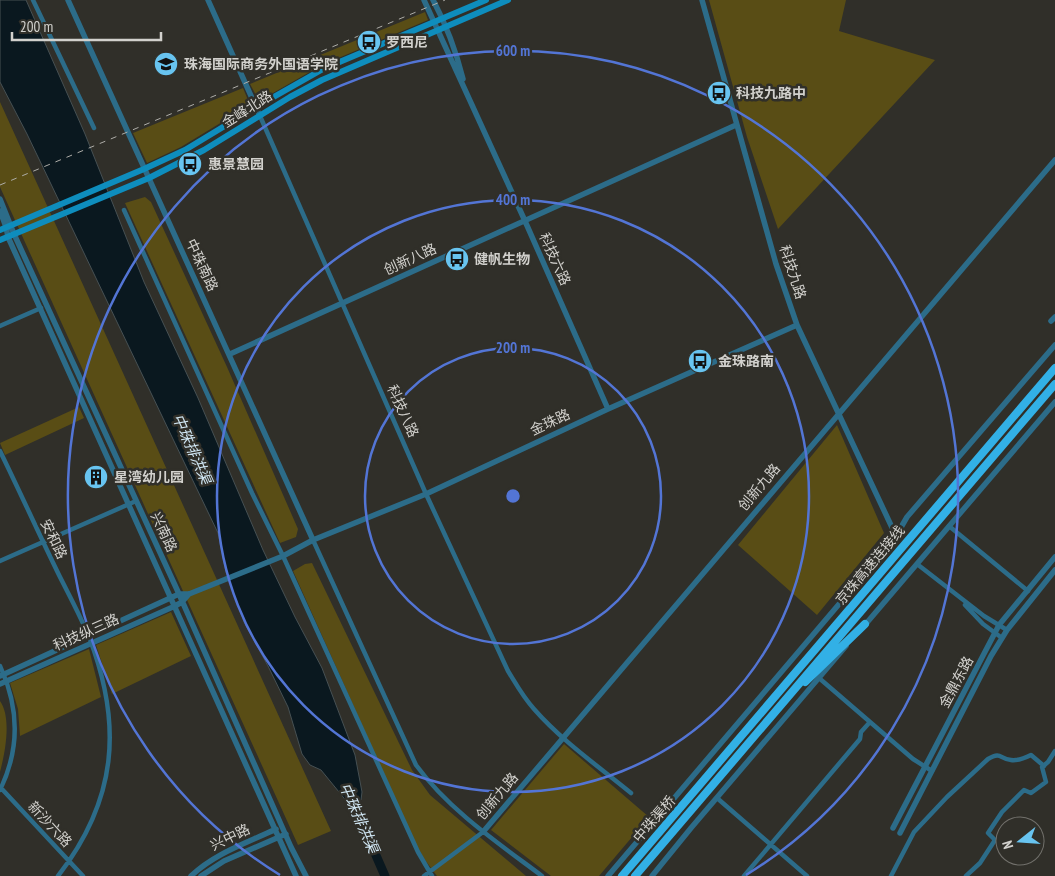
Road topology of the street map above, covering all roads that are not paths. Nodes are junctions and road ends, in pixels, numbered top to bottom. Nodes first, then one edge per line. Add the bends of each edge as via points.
1 (33, 0) edge
2 (68, 0) edge
3 (208, 0) edge
4 (424, 0) edge
5 (433, 0) edge
6 (486, 0) edge
7 (508, 0) edge
8 (702, 1) edge
9 (443, 18) junction
10 (433, 22) junction
11 (446, 26) junction
12 (437, 30) junction
13 (466, 93) junction
14 (256, 107) junction
15 (260, 116) junction
16 (736, 125) junction
17 (94, 128) dead end
18 (1055, 160) edge
19 (144, 170) junction
20 (149, 178) junction
21 (0, 200) edge
22 (124, 210) dead end
23 (0, 211) edge
24 (525, 221) junction
25 (6, 227) edge
26 (11, 236) junction
27 (0, 240) edge
28 (341, 303) junction
29 (47, 306) junction
30 (40, 308) junction
31 (797, 325) junction
32 (0, 326) edge
33 (1055, 345) edge
34 (230, 354) junction
35 (1055, 368) edge
36 (1055, 384) edge
37 (1055, 402) edge
38 (608, 408) junction
39 (839, 413) junction
40 (0, 451) edge
41 (426, 494) junction
42 (136, 501) junction
43 (127, 505) junction
44 (949, 526) junction
45 (896, 536) junction
46 (313, 540) junction
47 (44, 542) junction
48 (283, 556) junction
49 (1055, 557) edge
50 (0, 561) edge
51 (917, 564) junction
52 (1055, 570) edge
53 (1028, 591) junction
54 (179, 594) junction
55 (189, 594) junction
56 (958, 596) junction
57 (171, 598) junction
58 (182, 602) junction
59 (174, 606) junction
60 (865, 624) junction
61 (999, 625) junction
62 (1007, 630) junction
63 (995, 633) junction
64 (88, 636) junction
65 (1002, 638) junction
66 (91, 643) junction
67 (0, 666) edge
68 (2, 675) edge
69 (819, 678) junction
70 (3, 683) edge
71 (791, 692) junction
72 (870, 722) junction
73 (564, 737) junction
74 (1055, 751) edge
75 (1044, 766) junction
76 (925, 767) junction
77 (932, 771) junction
78 (706, 778) joint
79 (712, 786) joint
80 (0, 789) edge
81 (631, 793) dead end
82 (717, 798) junction
83 (283, 826) junction
84 (894, 828) dead end
85 (274, 830) junction
86 (483, 832) junction
87 (900, 832) dead end
88 (286, 834) junction
89 (278, 838) junction
90 (771, 845) junction
91 (69, 861) junction
92 (430, 874) edge
93 (58, 876) edge
94 (83, 876) edge
95 (191, 876) edge
96 (201, 876) edge
97 (296, 876) edge
98 (306, 876) edge
99 (424, 876) edge
100 (542, 876) edge
101 (608, 876) edge
102 (622, 876) edge
103 (635, 876) edge
104 (652, 876) edge
105 (744, 876) edge
106 (807, 876) edge
107 (891, 876) edge
108 (966, 876) edge

1 - 17 street
2 - 19 street, 中珠南路
3 - 14 street, 科技八路
4 - 10 street, 科技六路
5 - 9 street, 科技六路
6 - 9 main road, 金峰北路
7 - 11 main road, 金峰北路
8 - 16 street, 科技九路
9 - 10 main road, 金峰北路
9 - 11 street, 科技六路
10 - 12 street, 科技六路
10 - 14 main road, 金峰北路 via 323,69
11 - 12 main road, 金峰北路
11 - 13 street, 科技六路
12 - 13 street, 科技六路
12 - 15 main road, 金峰北路 via 322,80
13 - 24 street, 科技六路
14 - 15 street, 科技八路
14 - 19 main road, 金峰北路 via 185,150
15 - 20 main road, 金峰北路
15 - 28 street, 科技八路
16 - 24 street, 创新八路
16 - 31 street, 科技九路
18 - 39 street, 创新九路
19 - 20 street, 中珠南路
19 - 25 main road, 金峰北路
20 - 26 main road, 金峰北路
20 - 34 street, 中珠南路
21 - 25 street, 兴南路
22 - 48 street
23 - 25 street, 兴南路
24 - 28 street, 创新八路
24 - 38 street, 科技六路
25 - 26 street, 兴南路
26 - 27 main road, 金峰北路
26 - 29 street, 兴南路
26 - 30 street, 兴南路
28 - 34 street, 创新八路
28 - 41 street, 科技八路
29 - 30 street
29 - 42 street, 兴南路
30 - 32 street
30 - 43 street, 兴南路
31 - 38 street, 金珠路
31 - 39 street, 科技九路
33 - 45 street via 907,517
34 - 46 street, 中珠南路
35 - 78 highway, 京珠高速连接线
36 - 71 highway, 京珠高速连接线
37 - 44 street
38 - 41 street, 金珠路
39 - 45 street, 科技九路
39 - 73 street, 创新九路
40 - 47 street, 安和路
41 - 46 street, 金珠路
41 - 73 street, 科技八路 via 520,692 534,710
42 - 43 street
42 - 54 street, 兴南路
43 - 47 street
43 - 57 street, 兴南路
44 - 51 street
44 - 53 street
45 - 101 street
46 - 48 street, 金珠路
46 - 86 street via 416,765 427,780
47 - 50 street
47 - 64 street, 安和路
48 - 55 street, 金珠路
48 - 92 street
49 - 53 street, 金鼎东路
51 - 56 street
51 - 60 street
52 - 62 street, 金鼎东路
53 - 61 street, 金鼎东路
54 - 55 street
54 - 57 street, 科技纵三路
54 - 58 street, 兴南路
55 - 58 street
56 - 61 street
56 - 63 street
57 - 59 street, 兴南路
57 - 64 street, 科技纵三路
58 - 59 street, 科技纵三路
58 - 83 street, 兴南路
59 - 66 street, 科技纵三路
59 - 85 street, 兴南路
60 - 69 street
60 - 71 highway via 814,675
61 - 62 street
61 - 63 street, 金鼎东路
62 - 65 street, 金鼎东路
63 - 65 street
63 - 76 street, 金鼎东路
64 - 66 street, 安和路
64 - 68 street, 科技纵三路
65 - 77 street, 金鼎东路
66 - 70 street, 科技纵三路
66 - 91 street, 安和路 via 109,715 108,768 94,818
67 - 68 street
68 - 70 street
69 - 72 street
69 - 82 street
70 - 80 street via 13,710 15,736 11,763
71 - 79 highway, 京珠高速连接线
72 - 76 street
72 - 90 street via 860,732 860,739
73 - 81 street, 科技八路
73 - 86 street, 创新九路
74 - 75 street
75 - 107 street via 1031,754 1010,761 1000,755 988,760 914,832
75 - 108 street via 1046,782 1032,794 1024,790 1002,812 988,833 995,840 984,858
76 - 77 street
76 - 84 street, 金鼎东路
77 - 87 street, 金鼎东路
78 - 102 highway, 中珠渠桥
79 - 103 highway, 中珠渠桥
80 - 91 street, 新沙六路
82 - 90 street
82 - 104 street
83 - 85 street, 兴中路
83 - 88 street, 兴南路
85 - 89 street, 兴南路
85 - 95 street, 兴中路 via 202,865
86 - 92 street
86 - 100 street
88 - 89 street, 兴中路
88 - 98 street, 兴南路
89 - 96 street, 兴中路 via 224,860
89 - 97 street, 兴南路
90 - 105 street
90 - 106 street
91 - 93 street, 安和路
91 - 94 street, 新沙六路
92 - 99 street

